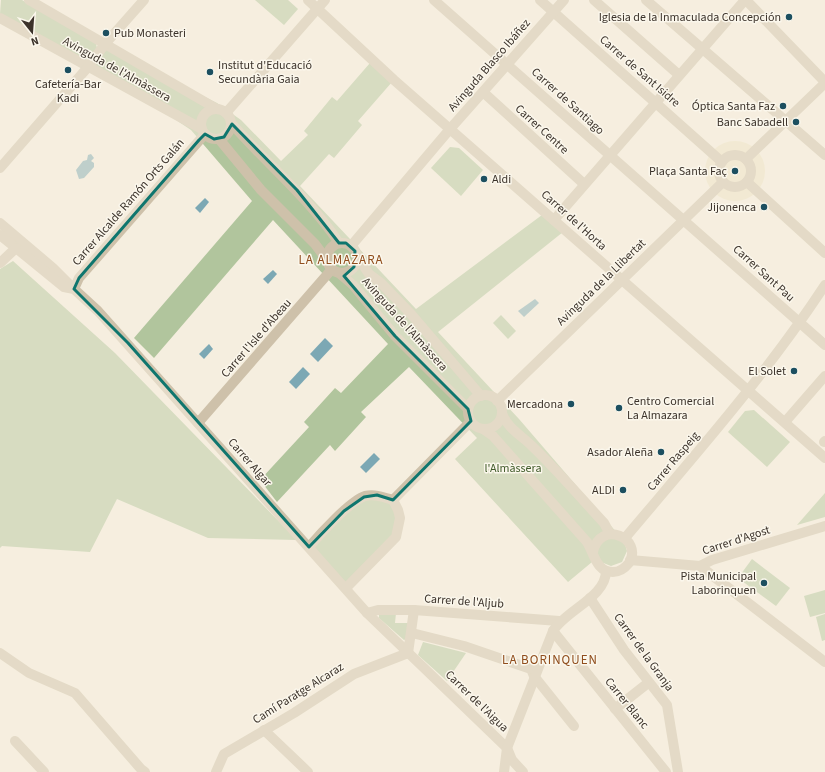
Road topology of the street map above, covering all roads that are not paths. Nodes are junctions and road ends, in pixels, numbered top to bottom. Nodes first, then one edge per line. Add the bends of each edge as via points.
1 (29, 0) edge
2 (144, 0) edge
3 (308, 0) edge
4 (325, 0) edge
5 (434, 0) edge
6 (540, 0) edge
7 (564, 0) edge
8 (594, 0) edge
9 (646, 0) edge
10 (746, 0) edge
11 (318, 8) junction
12 (553, 12) junction
13 (0, 18) edge
14 (105, 44) junction
15 (702, 49) junction
16 (508, 65) junction
17 (88, 67) junction
18 (679, 75) junction
19 (825, 82) edge
20 (483, 92) junction
21 (656, 102) junction
22 (222, 111) junction
23 (786, 122) junction
24 (232, 124) junction
25 (450, 129) junction
26 (204, 132) junction
27 (219, 139) junction
28 (610, 155) junction
29 (825, 155) edge
30 (746, 159) junction
31 (722, 162) junction
32 (0, 168) edge
33 (723, 182) junction
34 (747, 182) junction
35 (584, 184) junction
36 (554, 220) junction
37 (685, 220) junction
38 (0, 223) edge
39 (0, 235) edge
40 (339, 243) junction
41 (351, 246) junction
42 (16, 248) junction
43 (825, 253) edge
44 (357, 256) junction
45 (3, 257) edge
46 (327, 260) junction
47 (336, 271) junction
48 (622, 280) junction
49 (825, 285) edge
50 (74, 289) junction
51 (800, 323) junction
52 (825, 345) edge
53 (825, 376) edge
54 (749, 391) junction
55 (481, 396) junction
56 (497, 401) junction
57 (468, 409) junction
58 (502, 412) junction
59 (471, 421) junction
60 (785, 422) junction
61 (198, 423) junction
62 (483, 429) junction
63 (825, 458) edge
64 (393, 500) junction
65 (825, 526) edge
66 (610, 534) junction
67 (625, 538) junction
68 (308, 547) junction
69 (593, 552) junction
70 (630, 560) junction
71 (700, 566) junction
72 (606, 571) junction
73 (346, 588) junction
74 (590, 598) junction
75 (414, 610) junction
76 (367, 613) junction
77 (559, 621) junction
78 (553, 631) junction
79 (412, 633) junction
80 (0, 653) edge
81 (408, 653) junction
82 (825, 662) edge
83 (534, 676) junction
84 (648, 683) junction
85 (615, 708) junction
86 (574, 726) dead end
87 (264, 730) junction
88 (15, 741) dead end
89 (507, 748) junction
90 (44, 772) edge
91 (146, 772) edge
92 (217, 772) edge
93 (308, 772) edge
94 (504, 772) edge
95 (523, 772) edge
96 (666, 772) edge
97 (678, 772) edge

1 - 14 street, Avinguda de l'Almàssera
2 - 14 street
3 - 11 street, Carrer de l'Horta
4 - 11 street
5 - 16 street, Carrer de Santiago
6 - 12 street, Carrer de Sant Isidre
7 - 12 street, Avinguda Blasco Ibáñez
8 - 18 street
9 - 15 street
10 - 15 street
10 - 19 street
11 - 22 street
11 - 25 street, Carrer de l'Horta
12 - 16 street, Avinguda Blasco Ibáñez
12 - 21 street, Carrer de Sant Isidre
13 - 17 street, Avinguda de l'Almàssera
14 - 17 street
14 - 22 street, Avinguda de l'Almàssera
15 - 18 street
15 - 23 street
16 - 20 street, Avinguda Blasco Ibáñez
16 - 28 street, Carrer de Santiago
17 - 26 street, Avinguda de l'Almàssera
17 - 32 street
18 - 21 street
19 - 23 street
20 - 25 street, Avinguda Blasco Ibáñez
20 - 35 street, Carrer Centre
21 - 28 street
21 - 31 street, Carrer de Sant Isidre
22 - 24 street
22 - 26 street via 208,111 204,115
23 - 29 street
23 - 30 street
24 - 27 street via 228,134
24 - 40 street via 297,190
25 - 36 street, Carrer de l'Horta
25 - 41 street
26 - 27 street via 209,137
26 - 50 street, Carrer Alcalde Ramón Orts Galán via 79,278
27 - 46 street via 260,190 318,247
28 - 35 street
28 - 37 street, Carrer de Santiago
30 - 31 street via 733,155
30 - 34 street via 751,168
31 - 33 street via 719,172
33 - 34 street via 738,187
33 - 37 street, Avinguda de la Llibertat
34 - 43 street
35 - 36 street
36 - 48 street, Carrer de l'Horta
37 - 48 street, Avinguda de la Llibertat
37 - 51 street, Carrer Sant Pau
38 - 50 street, Carrer Algar
39 - 42 street, Carrer Algar
40 - 41 street
40 - 46 street via 328,252
41 - 44 street
42 - 45 street
42 - 50 street, Carrer Algar via 64,287
44 - 47 street via 350,270
44 - 55 street, Avinguda de l'Almàssera via 365,270 414,318
46 - 47 street
47 - 57 street, Avinguda de l'Almàssera via 353,285 395,336
47 - 61 street, Carrer l'Isle d'Abeau
48 - 54 street, Carrer de l'Horta
48 - 56 street, Avinguda de la Llibertat
49 - 51 street, Carrer Raspeig
50 - 61 street, Carrer Algar via 98,311
51 - 52 street, Carrer Sant Pau
51 - 54 street, Carrer Raspeig
53 - 60 street
54 - 60 street, Carrer de l'Horta
54 - 67 street, Carrer Raspeig
55 - 56 street via 492,397
55 - 57 street via 472,402
56 - 58 street
57 - 59 street
58 - 62 street via 498,423
58 - 66 street via 505,421 598,517
59 - 62 street
59 - 64 street
60 - 63 street, Carrer de l'Horta
61 - 68 street, Carrer Algar
62 - 69 street via 493,436
64 - 68 street via 376,495 364,497 344,511
64 - 73 street via 400,518 396,537
65 - 71 street, Carrer d'Agost via 712,560
66 - 67 street
66 - 69 street via 596,543
67 - 70 street via 632,550
68 - 73 street, Carrer Algar
69 - 72 street via 599,566
70 - 71 street, Carrer d'Agost
70 - 72 street via 619,571
71 - 82 street
72 - 74 street via 602,586
73 - 76 street, Carrer Algar
74 - 77 street
74 - 84 street, Carrer de la Granja
75 - 76 street, Carrer de l'Aljub via 378,610
75 - 77 street, Carrer de l'Aljub
75 - 79 street
76 - 81 street, Carrer Algar
77 - 78 street
78 - 83 street
78 - 85 street, Carrer Blanc
79 - 81 street
79 - 83 street via 464,646 531,669
80 - 91 street via 30,673 75,693
81 - 87 street, Camí Paratge Alcaraz via 354,674
81 - 89 street, Carrer de l'Aigua
83 - 86 street
83 - 89 street
84 - 85 street
84 - 97 street, Carrer de la Granja via 667,705
85 - 96 street, Carrer Blanc
87 - 92 street, Camí Paratge Alcaraz via 224,754
87 - 93 street
88 - 90 street
89 - 94 street
89 - 95 street, Carrer de l'Aigua via 512,760

